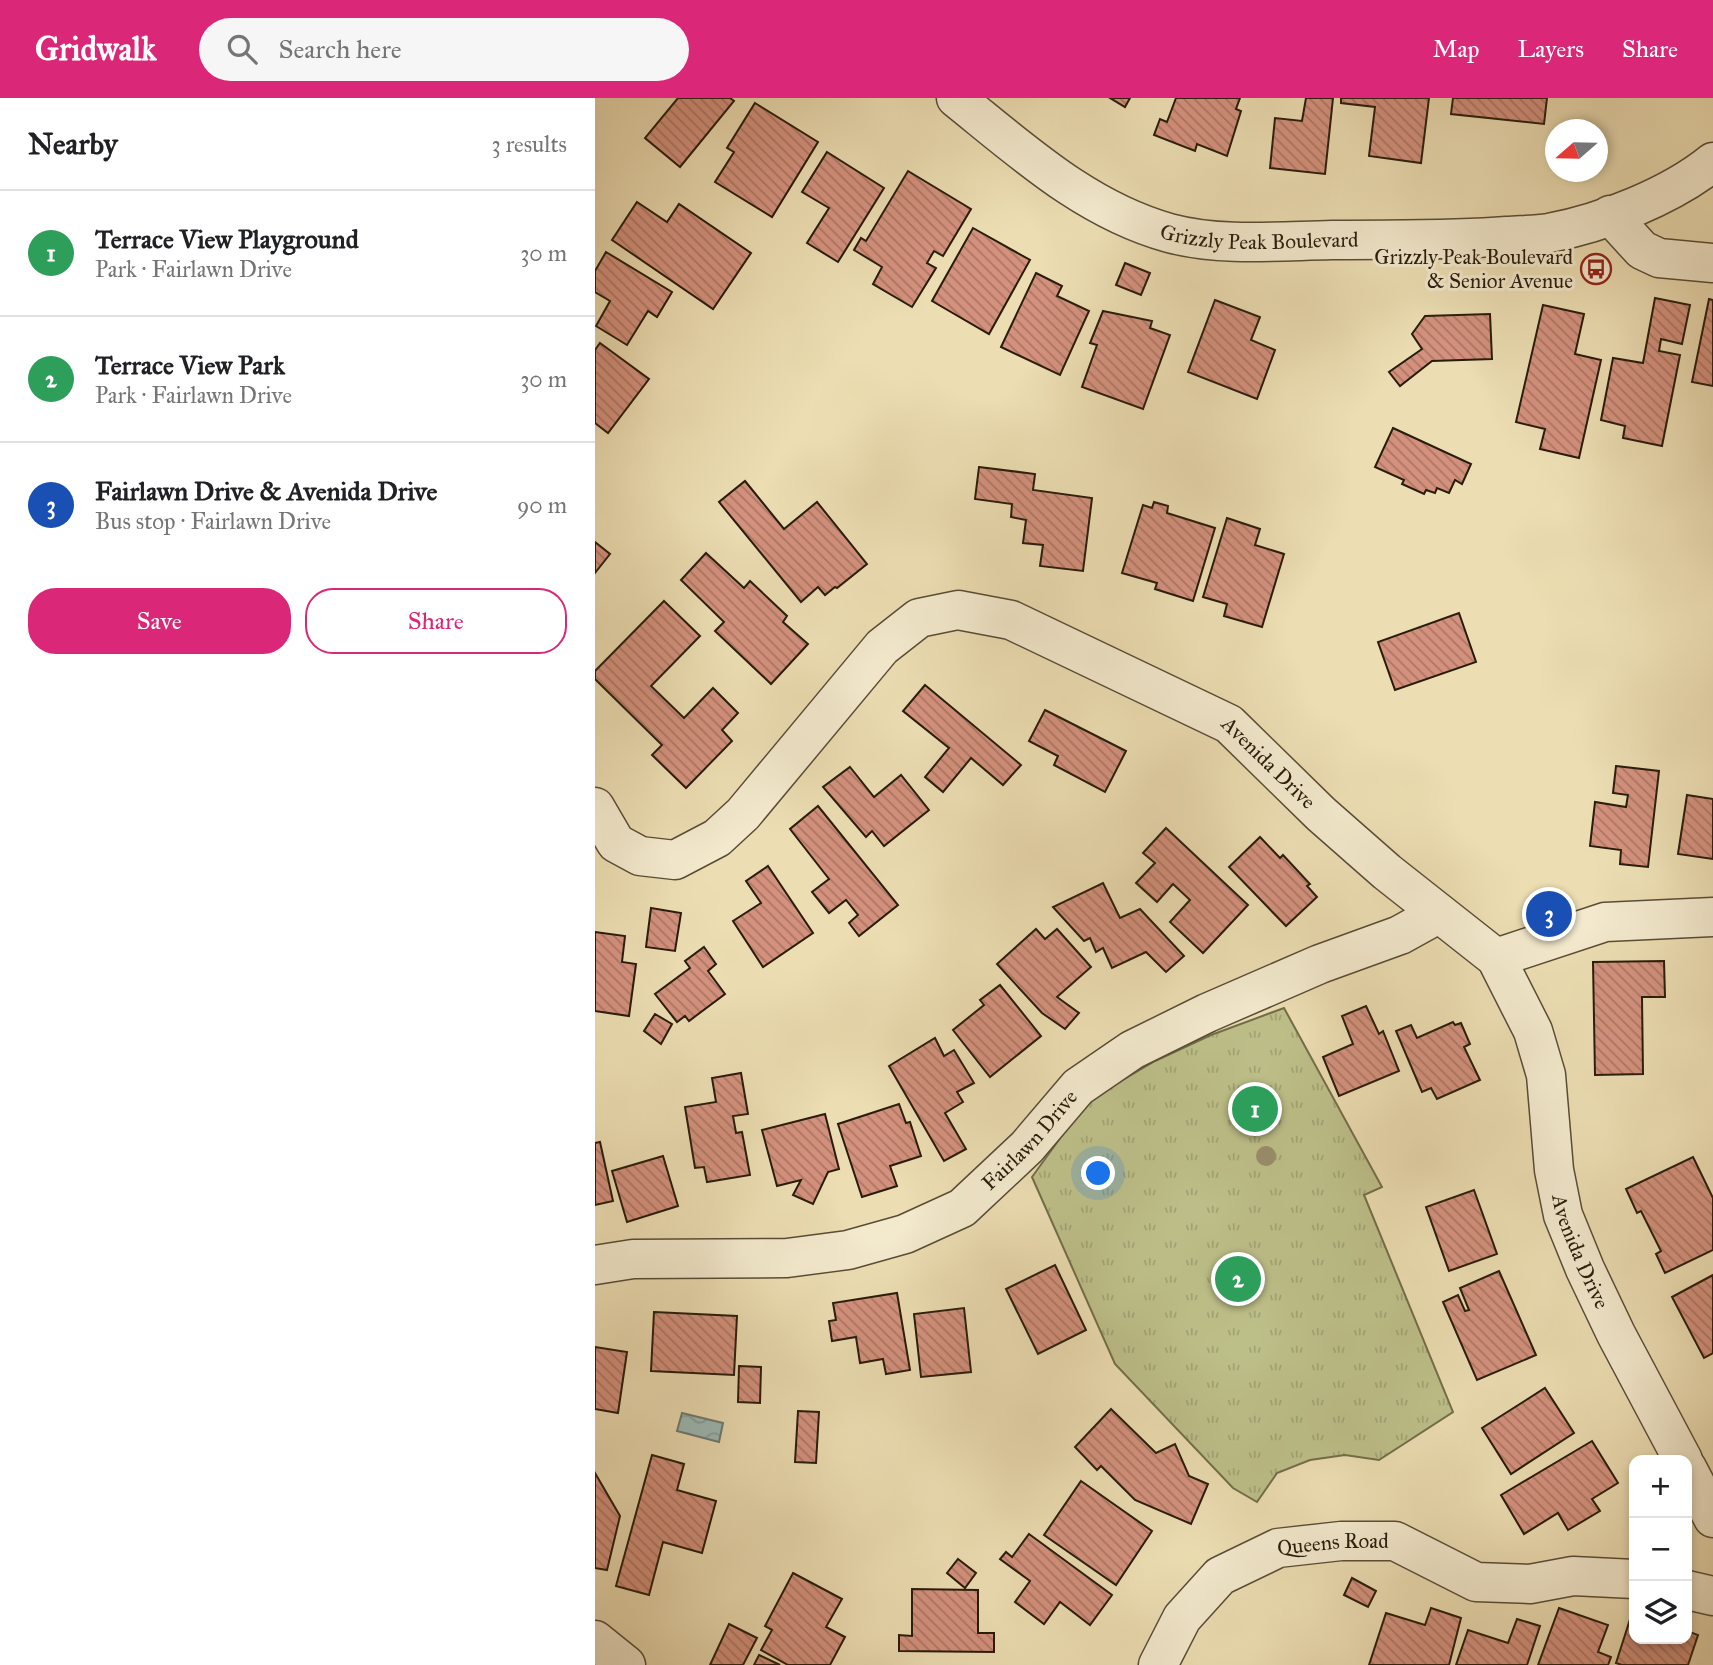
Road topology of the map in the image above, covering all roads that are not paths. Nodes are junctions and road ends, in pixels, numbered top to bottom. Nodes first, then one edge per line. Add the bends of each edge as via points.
1 (956, 98) edge
2 (1713, 162) edge
3 (1610, 215) junction
4 (1713, 263) edge
5 (595, 807) edge
6 (1438, 914) junction
7 (1713, 917) edge
8 (1496, 958) junction
9 (595, 1265) edge
10 (1680, 1455) edge
11 (1692, 1478) edge
12 (1713, 1518) edge
13 (1629, 1579) edge
14 (1692, 1591) edge
15 (1713, 1597) edge
16 (595, 1640) edge
17 (626, 1665) edge
18 (1158, 1665) edge

1 - 3 street, Grizzly Peak Boulevard via 1067,186 1122,216 1170,233 1223,241 1478,239 1548,233
2 - 3 street, Grizzly Peak Boulevard via 1691,180
3 - 4 street via 1642,250 1659,258
5 - 6 street, Avenida Drive via 616,843 640,856 675,860 717,838 743,814 882,648 919,618 958,610 1011,620 1229,724 1321,814
6 - 8 street, Avenida Drive
6 - 9 street, Fairlawn Drive via 1401,935 1320,964 1132,1050 1077,1087 1027,1147 962,1208 905,1234 848,1250 787,1258 633,1259
7 - 8 street via 1605,922
8 - 10 street, Avenida Drive via 1533,1031 1546,1075 1563,1215 1606,1312
11 - 12 street
13 - 18 street, Queens Road via 1573,1576 1530,1584 1476,1582 1395,1541 1277,1548 1220,1576 1182,1618
14 - 15 street
16 - 17 street

